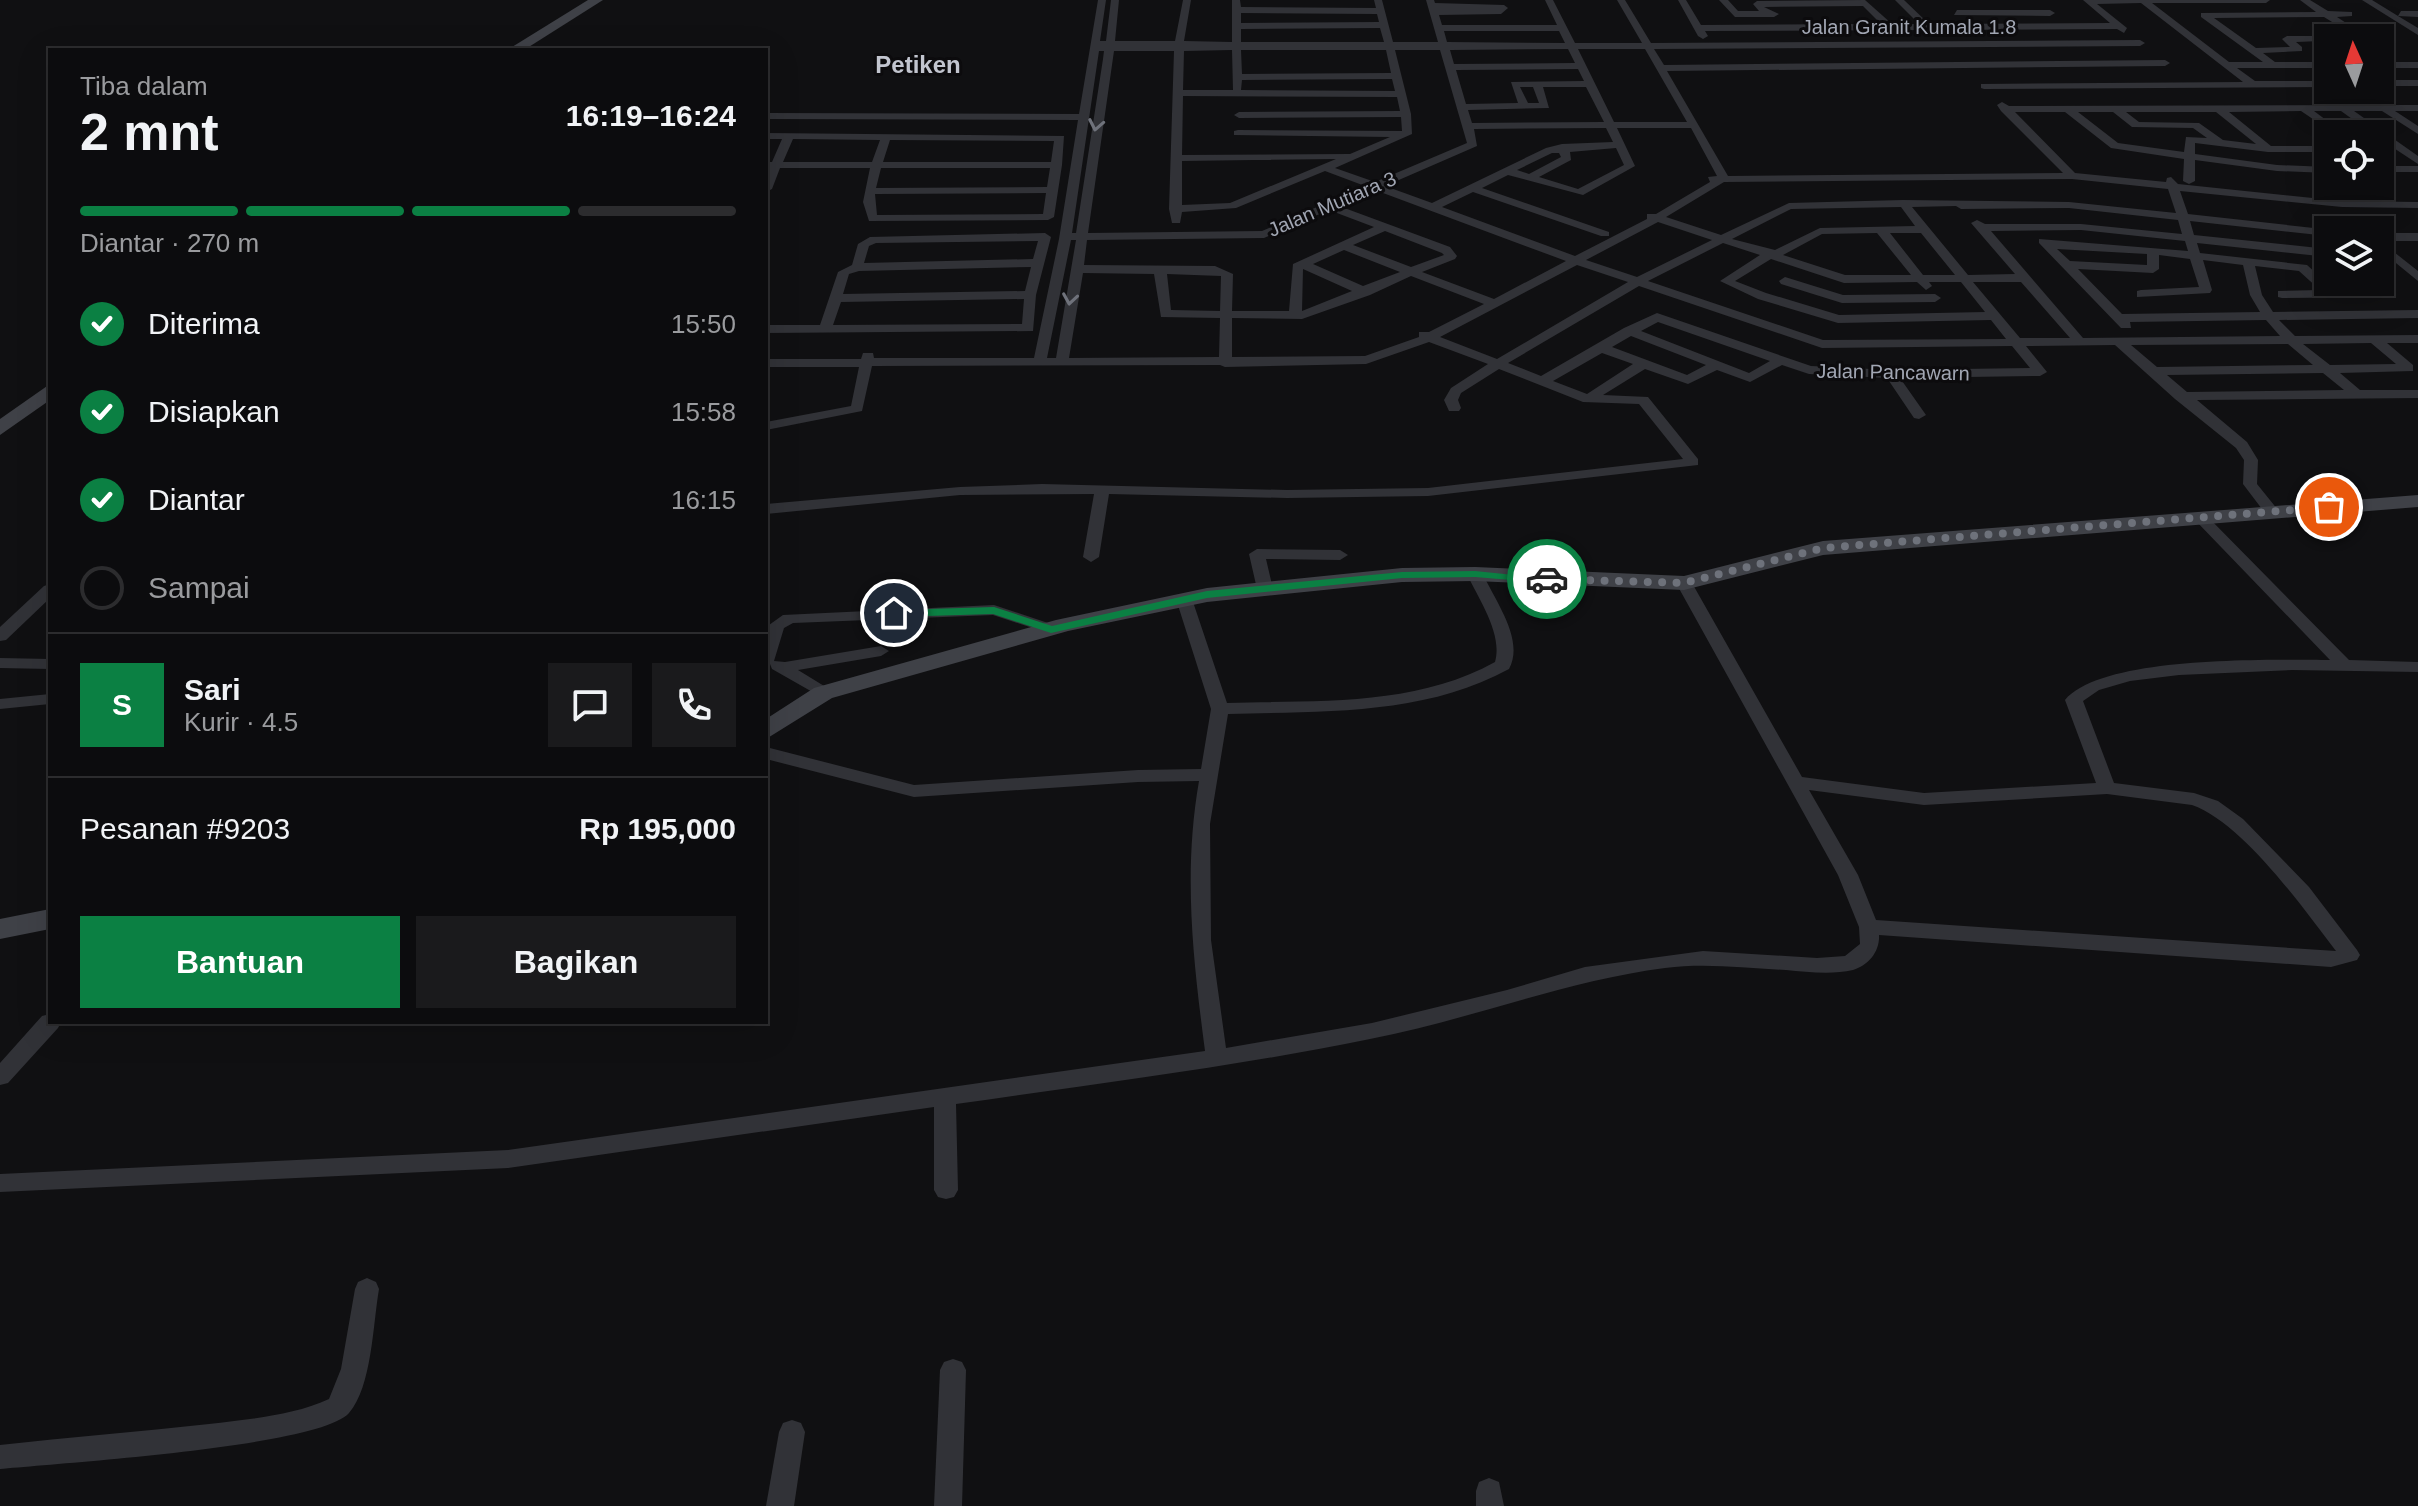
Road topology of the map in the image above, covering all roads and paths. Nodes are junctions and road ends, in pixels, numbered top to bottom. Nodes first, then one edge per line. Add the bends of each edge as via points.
1 (597, 0) edge
2 (1102, 0) edge
3 (1115, 0) edge
4 (1187, 0) edge
5 (1549, 0) edge
6 (1609, 0) edge
7 (1621, 0) edge
8 (1682, 0) edge
9 (1723, 0) edge
10 (1899, 0) edge
11 (2033, 0) edge
12 (2087, 0) edge
13 (2142, 0) edge
14 (2183, 0) edge
15 (2265, 0) edge
16 (2304, 0) edge
17 (2366, 0) edge
18 (2378, 0) edge
19 (1825, 1) edge
20 (1236, 5) edge
21 (1379, 5) edge
22 (1432, 6) edge
23 (2050, 13) junction
24 (2349, 14) dead end
25 (2401, 14) junction
26 (2418, 14) edge
27 (2204, 15) junction
28 (2288, 15) junction
29 (2328, 15) junction
30 (2342, 24) edge
31 (2418, 24) edge
32 (1385, 25) junction
33 (1237, 26) junction
34 (1926, 26) junction
35 (2119, 26) junction
36 (2287, 26) dead end
37 (1889, 27) junction
38 (1970, 27) junction
39 (2067, 27) junction
40 (2220, 27) junction
41 (1438, 28) junction
42 (1563, 28) junction
43 (1698, 28) junction
44 (2418, 32) edge
45 (2314, 33) edge
46 (2314, 40) edge
47 (2140, 43) junction
48 (1944, 44) junction
49 (1443, 45) junction
50 (1571, 45) junction
51 (1094, 46) junction
52 (1179, 46) junction
53 (1632, 46) junction
54 (1647, 46) junction
55 (1709, 46) junction
56 (1111, 47) junction
57 (517, 48) edge
58 (1237, 50) junction
59 (1389, 50) junction
60 (2254, 51) junction
61 (2394, 57) edge
62 (1641, 60) dead end
63 (2165, 63) junction
64 (2394, 64) edge
65 (2404, 64) junction
66 (1965, 65) junction
67 (2226, 65) junction
68 (2273, 65) junction
69 (2314, 65) edge
70 (2418, 65) edge
71 (1582, 66) junction
72 (1449, 67) junction
73 (1660, 68) junction
74 (1649, 73) dead end
75 (1396, 76) junction
76 (1238, 77) junction
77 (1536, 83) junction
78 (2394, 83) edge
79 (2418, 83) edge
80 (1591, 84) junction
81 (2191, 84) junction
82 (2252, 84) junction
83 (2314, 84) edge
84 (1984, 86) junction
85 (1179, 93) junction
86 (1237, 94) junction
87 (1400, 94) junction
88 (1524, 106) junction
89 (1462, 107) junction
90 (2219, 108) junction
91 (2303, 108) junction
92 (2343, 108) junction
93 (2384, 108) junction
94 (2418, 108) edge
95 (2005, 109) junction
96 (2068, 109) junction
97 (2116, 109) junction
98 (1406, 114) junction
99 (1239, 115) junction
100 (768, 116) edge
101 (1082, 117) junction
102 (2319, 120) edge
103 (1613, 125) junction
104 (1687, 125) junction
105 (1469, 126) junction
106 (2418, 131) edge
107 (1238, 133) junction
108 (1407, 134) junction
109 (768, 136) edge
110 (789, 136) junction
111 (886, 137) junction
112 (2221, 143) junction
113 (1619, 145) junction
114 (1562, 147) junction
115 (2268, 149) junction
116 (2314, 149) edge
117 (2394, 149) edge
118 (2402, 149) junction
119 (2418, 149) edge
120 (1357, 155) junction
121 (2189, 156) junction
122 (1178, 158) junction
123 (1243, 158) junction
124 (2418, 161) edge
125 (1702, 162) dead end
126 (771, 165) edge
127 (876, 165) junction
128 (1057, 165) junction
129 (1326, 168) junction
130 (2314, 169) edge
131 (2394, 169) edge
132 (2418, 169) edge
133 (1507, 171) junction
134 (2068, 174) junction
135 (1935, 175) junction
136 (1722, 177) junction
137 (1530, 178) junction
138 (2189, 181) junction
139 (2172, 182) junction
140 (1373, 186) junction
141 (1472, 188) junction
142 (1053, 190) junction
143 (870, 191) junction
144 (2418, 202) edge
145 (1903, 203) junction
146 (1960, 204) junction
147 (1328, 206) junction
148 (1433, 207) junction
149 (1175, 209) junction
150 (1650, 216) junction
151 (2183, 217) junction
152 (1384, 227) junction
153 (2030, 227) junction
154 (1981, 228) junction
155 (1880, 229) junction
156 (1924, 229) junction
157 (2314, 231) edge
158 (1605, 234) junction
159 (1082, 236) junction
160 (1177, 236) junction
161 (1065, 237) junction
162 (1721, 237) junction
163 (2394, 237) edge
164 (2418, 237) edge
165 (2191, 238) junction
166 (2047, 245) junction
167 (1344, 246) junction
168 (2153, 251) junction
169 (2314, 251) edge
170 (1774, 254) junction
171 (2196, 256) junction
172 (1569, 258) junction
173 (2396, 259) joint
174 (2418, 259) edge
175 (2248, 262) junction
176 (1038, 263) junction
177 (2113, 264) junction
178 (1304, 265) junction
179 (2068, 265) junction
180 (1809, 266) junction
181 (857, 267) junction
182 (1075, 269) junction
183 (1160, 270) junction
184 (1416, 272) junction
185 (2418, 277) edge
186 (2026, 278) junction
187 (2314, 278) edge
188 (1921, 279) junction
189 (1968, 279) junction
190 (1638, 281) junction
191 (1785, 281) junction
192 (1366, 292) junction
193 (2141, 294) junction
194 (2282, 294) dead end
195 (2314, 294) edge
196 (1030, 295) junction
197 (1762, 296) junction
198 (2387, 296) edge
199 (834, 298) junction
200 (1935, 298) junction
201 (1487, 299) junction
202 (1735, 313) junction
203 (2414, 314) edge
204 (1224, 316) junction
205 (1295, 316) junction
206 (1994, 316) junction
207 (2268, 316) junction
208 (1950, 317) junction
209 (2119, 318) junction
210 (2165, 318) junction
211 (768, 329) edge
212 (825, 330) junction
213 (1629, 331) junction
214 (1416, 332) junction
215 (1704, 333) junction
216 (1430, 337) junction
217 (2374, 339) junction
218 (2418, 339) edge
219 (2291, 340) junction
220 (2118, 341) junction
221 (2141, 341) junction
222 (2080, 342) junction
223 (2018, 343) junction
224 (1880, 345) junction
225 (1601, 348) junction
226 (768, 356) edge
227 (1040, 357) junction
228 (1063, 358) junction
229 (811, 359) junction
230 (867, 359) junction
231 (1225, 359) junction
232 (1779, 361) junction
233 (768, 363) edge
234 (1499, 363) junction
235 (1643, 364) junction
236 (1717, 365) junction
237 (2328, 368) junction
238 (2283, 370) junction
239 (2153, 371) junction
240 (1897, 374) junction
241 (1542, 381) junction
242 (48, 392) edge
243 (2307, 394) junction
244 (2357, 394) junction
245 (2418, 394) edge
246 (2180, 396) junction
247 (1588, 399) junction
248 (1454, 408) dead end
249 (1919, 415) dead end
250 (768, 426) edge
251 (0, 429) edge
252 (1102, 490) junction
253 (2418, 501) edge
254 (768, 509) edge
255 (2270, 510) junction
256 (2200, 517) junction
257 (1340, 555) dead end
258 (1091, 557) dead end
259 (1475, 574) junction
260 (1684, 583) junction
261 (1265, 589) junction
262 (48, 591) edge
263 (1184, 599) junction
264 (1051, 629) junction
265 (0, 636) edge
266 (881, 651) dead end
267 (768, 654) edge
268 (768, 662) edge
269 (2342, 662) junction
270 (0, 663) edge
271 (48, 664) edge
272 (784, 667) junction
273 (2418, 667) edge
274 (823, 693) junction
275 (48, 699) edge
276 (0, 704) edge
277 (1220, 709) junction
278 (768, 730) edge
279 (768, 754) edge
280 (1211, 775) junction
281 (1795, 782) junction
282 (2107, 788) junction
283 (48, 919) edge
284 (1869, 927) junction
285 (0, 929) edge
286 (48, 1024) edge
287 (1217, 1058) junction
288 (0, 1077) edge
289 (945, 1099) junction
290 (0, 1183) edge
291 (946, 1190) dead end
292 (367, 1289) dead end
293 (953, 1370) dead end
294 (792, 1432) dead end
295 (0, 1457) edge
296 (780, 1506) edge
297 (948, 1506) edge

1 - 57 main road
2 - 51 street
3 - 56 street
4 - 52 street
5 - 42 street
6 - 53 street
7 - 54 street
8 - 43 street
9 - 19 street via 1735,14 1836,12
10 - 34 street
11 - 23 street
12 - 13 street
12 - 35 street
13 - 14 street
13 - 67 street
14 - 15 street
14 - 27 street
15 - 28 street
16 - 29 street
17 - 44 street
18 - 25 street
19 - 37 street via 1866,4
20 - 21 street
20 - 33 street
21 - 32 street
22 - 22 street via 1504,8 1501,11
22 - 41 street
23 - 38 street via 1953,10
23 - 39 street
24 - 29 street
25 - 26 street
25 - 31 street
27 - 28 street
27 - 40 street
28 - 29 street
28 - 45 street
29 - 30 street
32 - 33 street
32 - 59 street
33 - 58 street
34 - 37 street, Jalan Granit Kumala 1.8
34 - 38 street, Jalan Granit Kumala 1.8
34 - 48 street
35 - 39 street, Jalan Granit Kumala 1.8
35 - 47 street
36 - 40 street
37 - 43 street, Jalan Granit Kumala 1.8
38 - 39 street, Jalan Granit Kumala 1.8
40 - 60 street
41 - 42 street
41 - 49 street
42 - 50 street
43 - 55 street
46 - 60 street via 2287,39 2299,49
47 - 48 street
47 - 63 street
48 - 55 street
48 - 66 street
49 - 50 street
49 - 59 street
49 - 72 street
50 - 53 street
50 - 71 street
51 - 56 street
51 - 101 street
52 - 56 street
52 - 58 street
52 - 85 street
53 - 54 street
53 - 62 street
54 - 55 street
54 - 73 street
56 -> 159 street
58 - 59 street
58 - 76 street
59 - 75 street
60 - 68 street
61 - 65 street
63 - 66 street
63 - 81 street
64 - 65 street
65 - 70 street
66 - 73 street
66 - 84 street
67 - 68 street
67 - 82 street
68 - 69 street
71 - 72 street
71 - 80 street
72 - 89 street
73 - 104 street
74 - 104 street
75 - 76 street
75 - 87 street
76 - 86 street
77 - 80 street
77 - 88 street via 1545,106
77 - 88 street via 1514,84
78 - 79 street
80 - 103 street
81 - 82 street
81 - 84 street
81 - 90 street
82 - 83 street
84 - 95 street
85 - 86 street
85 - 122 street
86 - 87 street
86 - 99 street
87 - 98 street
88 - 89 street
89 - 105 street
90 - 91 street
90 - 97 street
90 - 115 street
91 - 92 street
91 - 102 street
92 - 93 street
92 - 118 street
93 - 94 street
93 - 106 street
95 - 96 street
95 - 134 street
96 - 97 street
96 - 121 street via 2113,145
97 - 112 street via 2136,125 2195,125
98 - 99 street
98 - 108 street
99 - 107 street
100 - 101 street
101 - 161 street
103 - 104 street
103 - 105 street
103 - 113 street
104 - 125 street
104 - 136 street
105 - 140 street, Jalan Mutiara 3 via 1473,144
107 - 108 street
107 - 123 street
108 - 120 street
109 - 110 street
110 - 111 street
110 - 126 street
111 - 127 street
111 - 128 street via 1060,138
112 - 115 street
112 - 121 street via 2190,139
113 - 114 street
113 - 137 street via 1629,169 1583,192
114 - 133 street
114 - 137 street via 1567,158
115 - 116 street
117 - 118 street
118 - 119 street
118 - 124 street
120 - 123 street
120 - 129 street
121 - 130 street
121 - 138 street
122 - 123 street
122 - 149 street
126 - 127 street
127 - 128 street
127 - 143 street
128 - 142 street
129 - 140 street
129 - 149 street via 1232,206
131 - 132 street
133 - 137 street
133 - 141 street
134 - 135 street
134 - 139 street
135 - 136 street
135 - 146 street
136 - 150 street
136 - 150 street via 1707,174
138 - 139 street
138 - 144 street
139 - 144 street via 2342,204
139 - 151 street
140 - 147 street, Jalan Mutiara 3
140 - 148 street
141 - 148 street
141 - 158 street
142 - 143 street
142 - 143 street via 1048,217 873,219
145 - 146 street
145 - 156 street
145 - 162 street via 1794,205
146 - 151 street via 2069,205
146 - 154 street
147 - 152 street
147 - 160 street, Jalan Mutiara 3 via 1260,235
148 - 172 street
149 - 160 street
150 - 158 street
150 - 162 street
150 - 172 street
151 - 157 street
151 - 165 street
152 - 167 street
152 - 184 street via 1451,253
153 - 154 street
153 - 165 street
153 - 166 street
154 - 186 street
155 - 156 street
155 - 170 street via 1820,231
155 - 188 street
156 - 189 street
158 - 172 street
159 - 160 street, Jalan Mutiara 3
159 - 161 street, Jalan Mutiara 3
159 - 182 street
161 - 227 street
162 - 170 street
162 - 190 street
163 - 164 street
165 - 169 street
165 - 171 street
166 - 168 street
166 - 179 street
167 - 178 street
167 - 184 street
168 - 171 street
168 - 177 street via 2153,269
170 - 180 street
170 - 197 street via 1726,281
171 - 175 street
171 - 193 street via 2206,291
172 - 190 street
172 - 201 street
173 - 174 street
173 - 185 street
175 - 187 street via 2303,268
175 - 207 street via 2255,295
176 - 181 street
176 - 181 street via 1045,237 889,238 864,244
176 - 196 street
177 - 179 street
177 - 193 street
178 - 192 street
178 - 205 street via 1294,270
179 - 209 street
180 - 188 street via 1844,279
180 - 191 street
181 - 199 street via 844,272
182 - 183 street
182 -> 228 street
183 - 204 street via 1163,313
183 - 204 street via 1223,271
184 - 192 street
184 - 201 street
186 - 189 street
186 - 222 street
188 - 189 street
188 - 200 street
189 - 206 street
190 - 202 street
190 - 234 street
191 - 197 street
191 - 200 street via 1842,299
192 - 205 street
193 - 210 street
194 - 195 street
196 - 199 street
196 - 212 street via 1028,328
197 - 202 street
197 - 208 street via 1838,319
198 - 203 street
199 - 212 street
200 - 208 street
201 - 214 street
201 - 216 street
202 - 215 street
202 - 224 street via 1822,344
203 - 207 street
204 - 205 street
204 - 231 street
206 - 208 street
206 - 223 street
207 - 210 street
207 - 219 street
209 - 210 street
209 - 221 street
211 - 212 street
213 - 215 street, Jalan Pancawarn via 1657,317
213 - 225 street, Jalan Pancawarn
213 - 236 street
214 - 216 street
214 - 231 street via 1357,355
215 - 232 street, Jalan Pancawarn
216 - 231 street via 1366,360
216 - 234 street
217 - 218 street
217 - 219 street
217 - 237 street via 2408,368
219 - 221 street
219 - 237 street
220 - 221 street
220 - 222 street
220 - 239 street
222 - 223 street
223 - 224 street
223 - 240 street, Jalan Pancawarn via 2040,372
224 - 240 street
225 - 235 street
225 - 241 street, Jalan Pancawarn
226 - 229 street
227 - 228 street
227 - 230 street
228 - 231 street
229 - 230 street
229 - 233 street
230 - 250 street via 857,408
232 - 236 street via 1750,378
232 - 240 street, Jalan Pancawarn via 1819,372
234 - 241 street
234 - 248 street via 1456,391
235 - 236 street via 1688,380
235 - 247 street
237 - 238 street
237 - 244 street
238 - 239 street
238 - 243 street
239 - 246 street
240 - 249 street
241 - 247 street
242 - 251 main road
243 - 244 street
243 - 246 street
244 - 245 street
246 - 255 street via 2242,445 2251,460 2250,484
247 - 252 street via 1643,400 1693,462 1428,492
252 - 254 street via 960,491
252 - 258 street
253 - 255 main road
255 - 256 main road
256 - 260 main road via 1823,548
256 - 269 street
257 - 261 street via 1257,554
259 - 260 main road
259 - 261 main road via 1402,575
259 - 277 street via 1507,650 1503,665 1493,673 1434,694
260 - 281 street
261 - 263 main road
262 - 265 street
263 - 264 main road
263 - 277 street
264 - 267 street via 994,610 789,618 777,625
264 - 274 main road
266 - 272 street
268 - 272 street
269 - 273 street
269 - 282 street via 2219,667 2123,678 2086,688 2074,700
270 - 271 street
272 - 274 street
274 - 278 main road
275 - 276 street
277 - 280 street
279 - 280 street via 914,791
280 - 287 street via 1201,824 1201,940
281 - 282 street via 1954,800
281 - 284 street via 1848,875
282 - 284 street via 2177,795 2220,811 2302,892 2349,957 2203,953
283 - 285 main road
284 - 287 street via 1870,947 1850,963 1665,961 1585,974 1372,1031
286 - 288 street
287 - 289 street
289 - 290 street via 508,1159
289 - 291 street
292 - 295 street via 346,1395 325,1416 185,1439
293 - 297 street
294 - 296 street

